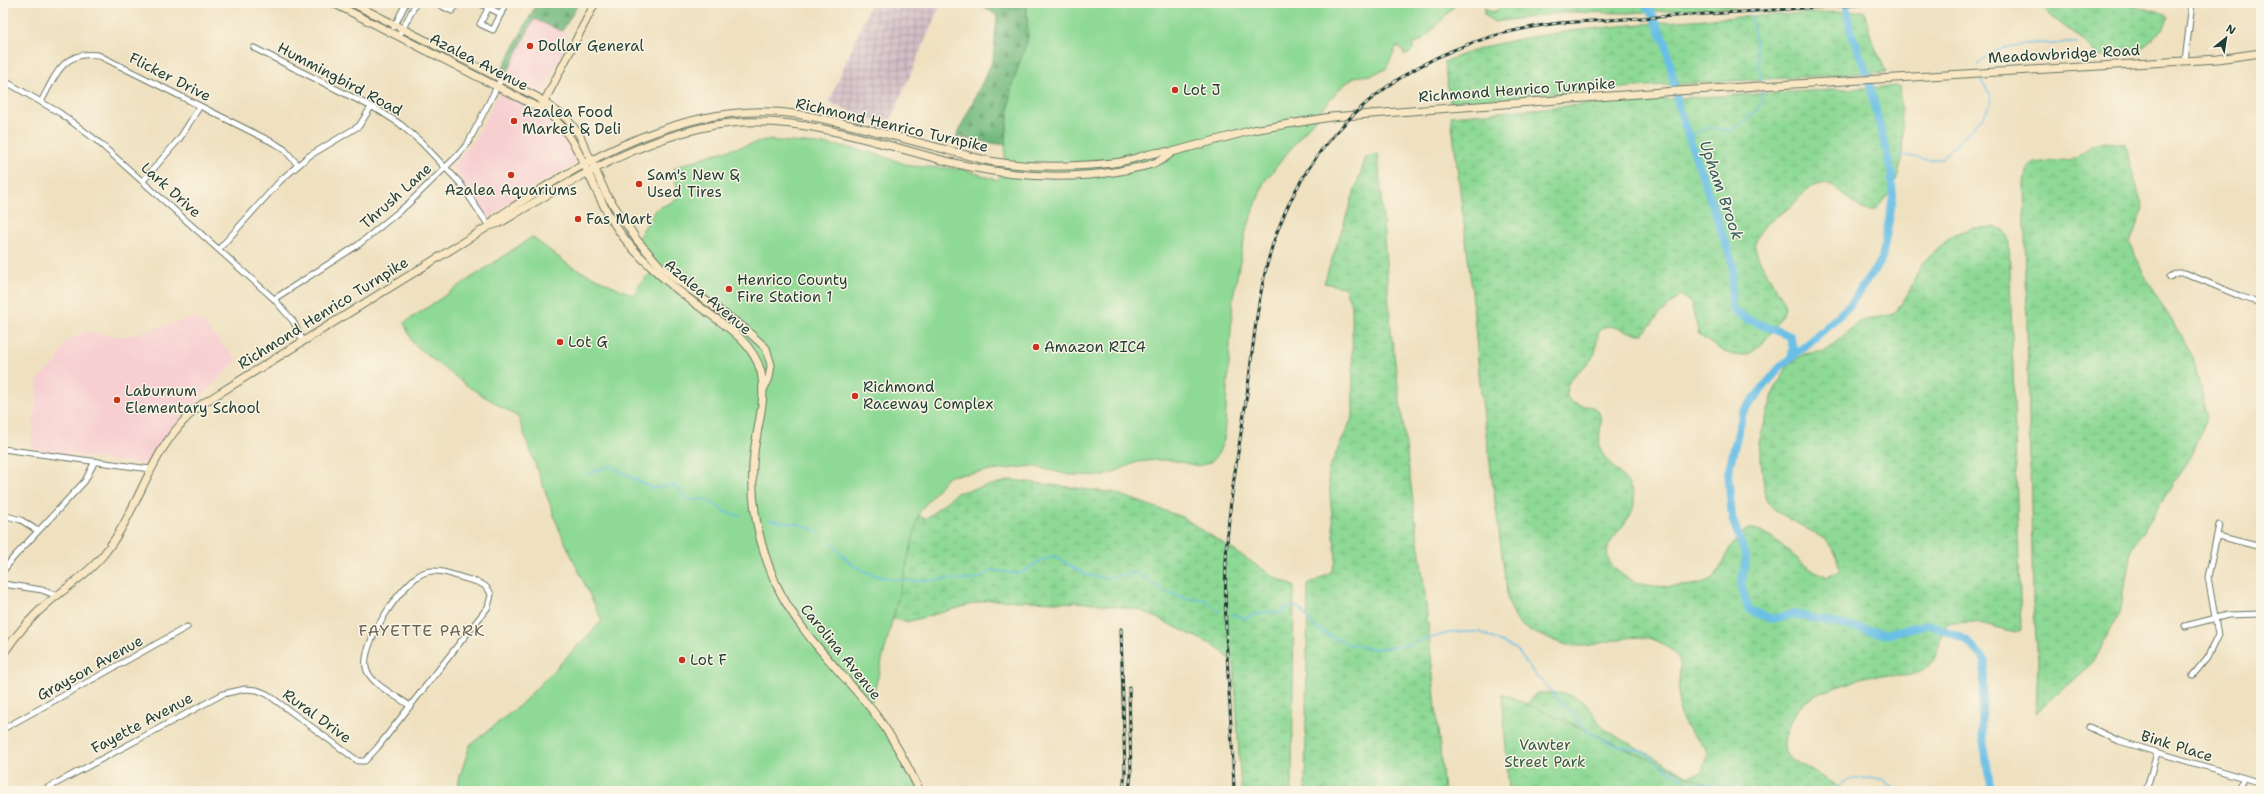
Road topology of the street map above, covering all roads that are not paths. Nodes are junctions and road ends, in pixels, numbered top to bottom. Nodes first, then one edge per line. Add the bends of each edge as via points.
1 (6, 3) edge
2 (333, 3) edge
3 (352, 3) edge
4 (406, 3) edge
5 (416, 3) edge
6 (436, 3) edge
7 (457, 3) edge
8 (478, 3) edge
9 (506, 3) edge
10 (595, 3) edge
11 (2192, 3) edge
12 (3, 6) edge
13 (490, 6) edge
14 (501, 14) junction
15 (395, 25) junction
16 (403, 29) junction
17 (391, 33) junction
18 (399, 36) junction
19 (254, 48) dead end
20 (2261, 53) edge
21 (2185, 61) junction
22 (501, 79) junction
23 (1867, 79) joint
24 (3, 80) edge
25 (498, 86) junction
26 (40, 102) junction
27 (543, 104) junction
28 (200, 106) junction
29 (371, 107) junction
30 (1172, 152) junction
31 (588, 163) junction
32 (298, 165) junction
33 (446, 167) junction
34 (591, 170) junction
35 (143, 181) junction
36 (489, 226) junction
37 (219, 249) junction
38 (2170, 277) dead end
39 (274, 299) junction
40 (2261, 303) edge
41 (303, 341) junction
42 (763, 390) junction
43 (3, 449) edge
44 (95, 461) junction
45 (150, 469) junction
46 (3, 516) edge
47 (757, 522) joint
48 (2219, 525) dead end
49 (38, 531) junction
50 (2218, 536) junction
51 (2261, 546) edge
52 (3, 571) edge
53 (3, 584) edge
54 (57, 596) junction
55 (2261, 614) edge
56 (2216, 618) junction
57 (2186, 626) dead end
58 (187, 627) dead end
59 (3, 654) edge
60 (2193, 675) dead end
61 (257, 690) joint
62 (410, 706) junction
63 (2089, 727) dead end
64 (3, 729) edge
65 (2157, 753) junction
66 (2243, 778) junction
67 (2261, 783) edge
68 (42, 791) edge
69 (920, 791) edge
70 (2146, 791) edge
71 (2239, 791) edge

1 - 12 street
2 - 17 main road, Azalea Avenue
3 - 15 main road, Azalea Avenue
4 - 15 street
5 - 16 street
6 - 7 street via 452,11
8 - 13 street
9 - 14 street
10 - 27 main road
11 - 21 street
13 - 14 street
13 - 14 street via 480,24 492,30
15 - 16 main road, Azalea Avenue
15 - 17 street
16 - 18 street
16 - 22 main road, Azalea Avenue
17 - 18 main road, Azalea Avenue
18 - 25 main road, Azalea Avenue
19 - 29 street, Hummingbird Road
20 - 21 main road, Meadowbridge Road
21 - 23 main road, Meadowbridge Road
22 - 25 street, Thrush Lane
22 - 27 main road, Azalea Avenue
23 - 30 main road, Richmond Henrico Turnpike via 1312,119 1253,130
24 - 26 street, Lark Drive
25 - 27 main road, Azalea Avenue
25 - 33 street, Thrush Lane via 468,143
26 - 28 street, Flicker Drive via 65,62 90,54 103,57
26 - 35 street, Lark Drive via 82,128
27 - 31 main road, Azalea Avenue via 574,127
28 - 32 street, Flicker Drive via 276,144
28 - 35 street via 180,138
29 - 32 street via 359,126
29 - 33 street, Hummingbird Road via 413,134
30 - 31 main road, Richmond Henrico Turnpike via 1163,151 1115,163 1056,167 995,162 846,124 765,111 693,121 642,137
30 - 34 main road, Richmond Henrico Turnpike via 1164,160 1144,166 1096,174 1043,176 1003,173 958,164 806,125 747,122 702,128 676,136 647,145
31 - 34 main road, Azalea Avenue
31 - 36 main road, Richmond Henrico Turnpike via 530,195
32 - 37 street
33 - 36 street, Hummingbird Road via 464,188
33 - 39 street, Thrush Lane via 370,237
34 - 36 main road, Richmond Henrico Turnpike via 500,223
34 - 42 main road, Azalea Avenue via 606,210 625,239 642,258 747,346 758,365
34 - 42 main road, Azalea Avenue via 615,210 649,254 683,284 744,328 766,348 772,365
35 - 37 street, Lark Drive
36 - 41 main road, Richmond Henrico Turnpike
37 - 39 street, Lark Drive
38 - 40 street via 2177,273 2185,273
39 - 41 street, Lark Drive via 293,322
41 - 45 main road, Richmond Henrico Turnpike via 196,408 172,434
42 - 47 main road, Azalea Avenue via 753,471
43 - 44 street
44 - 45 street
44 - 49 street via 85,481
45 - 54 main road, Richmond Henrico Turnpike via 128,516 105,553 87,572
46 - 49 street via 21,520
47 - 69 main road, Carolina Avenue via 768,564 791,612 884,727
48 - 50 street
49 - 52 street
50 - 51 street
50 - 56 street via 2208,577
53 - 54 street via 42,590
54 - 59 main road, Richmond Henrico Turnpike via 21,630
55 - 56 street
56 - 57 street
56 - 60 street via 2218,634 2214,646
58 - 64 street, Grayson Avenue
61 - 62 street, Rural Drive via 268,694 363,762
61 - 68 street, Fayette Avenue via 234,690 213,698
62 - 62 street via 374,680 366,669 367,651 378,624 410,583 426,572 448,574 480,583 488,588 491,599 488,607
63 - 65 street, Bink Place via 2119,741
65 - 66 street, Bink Place
65 - 70 street
66 - 67 street, Bink Place
66 - 71 street

